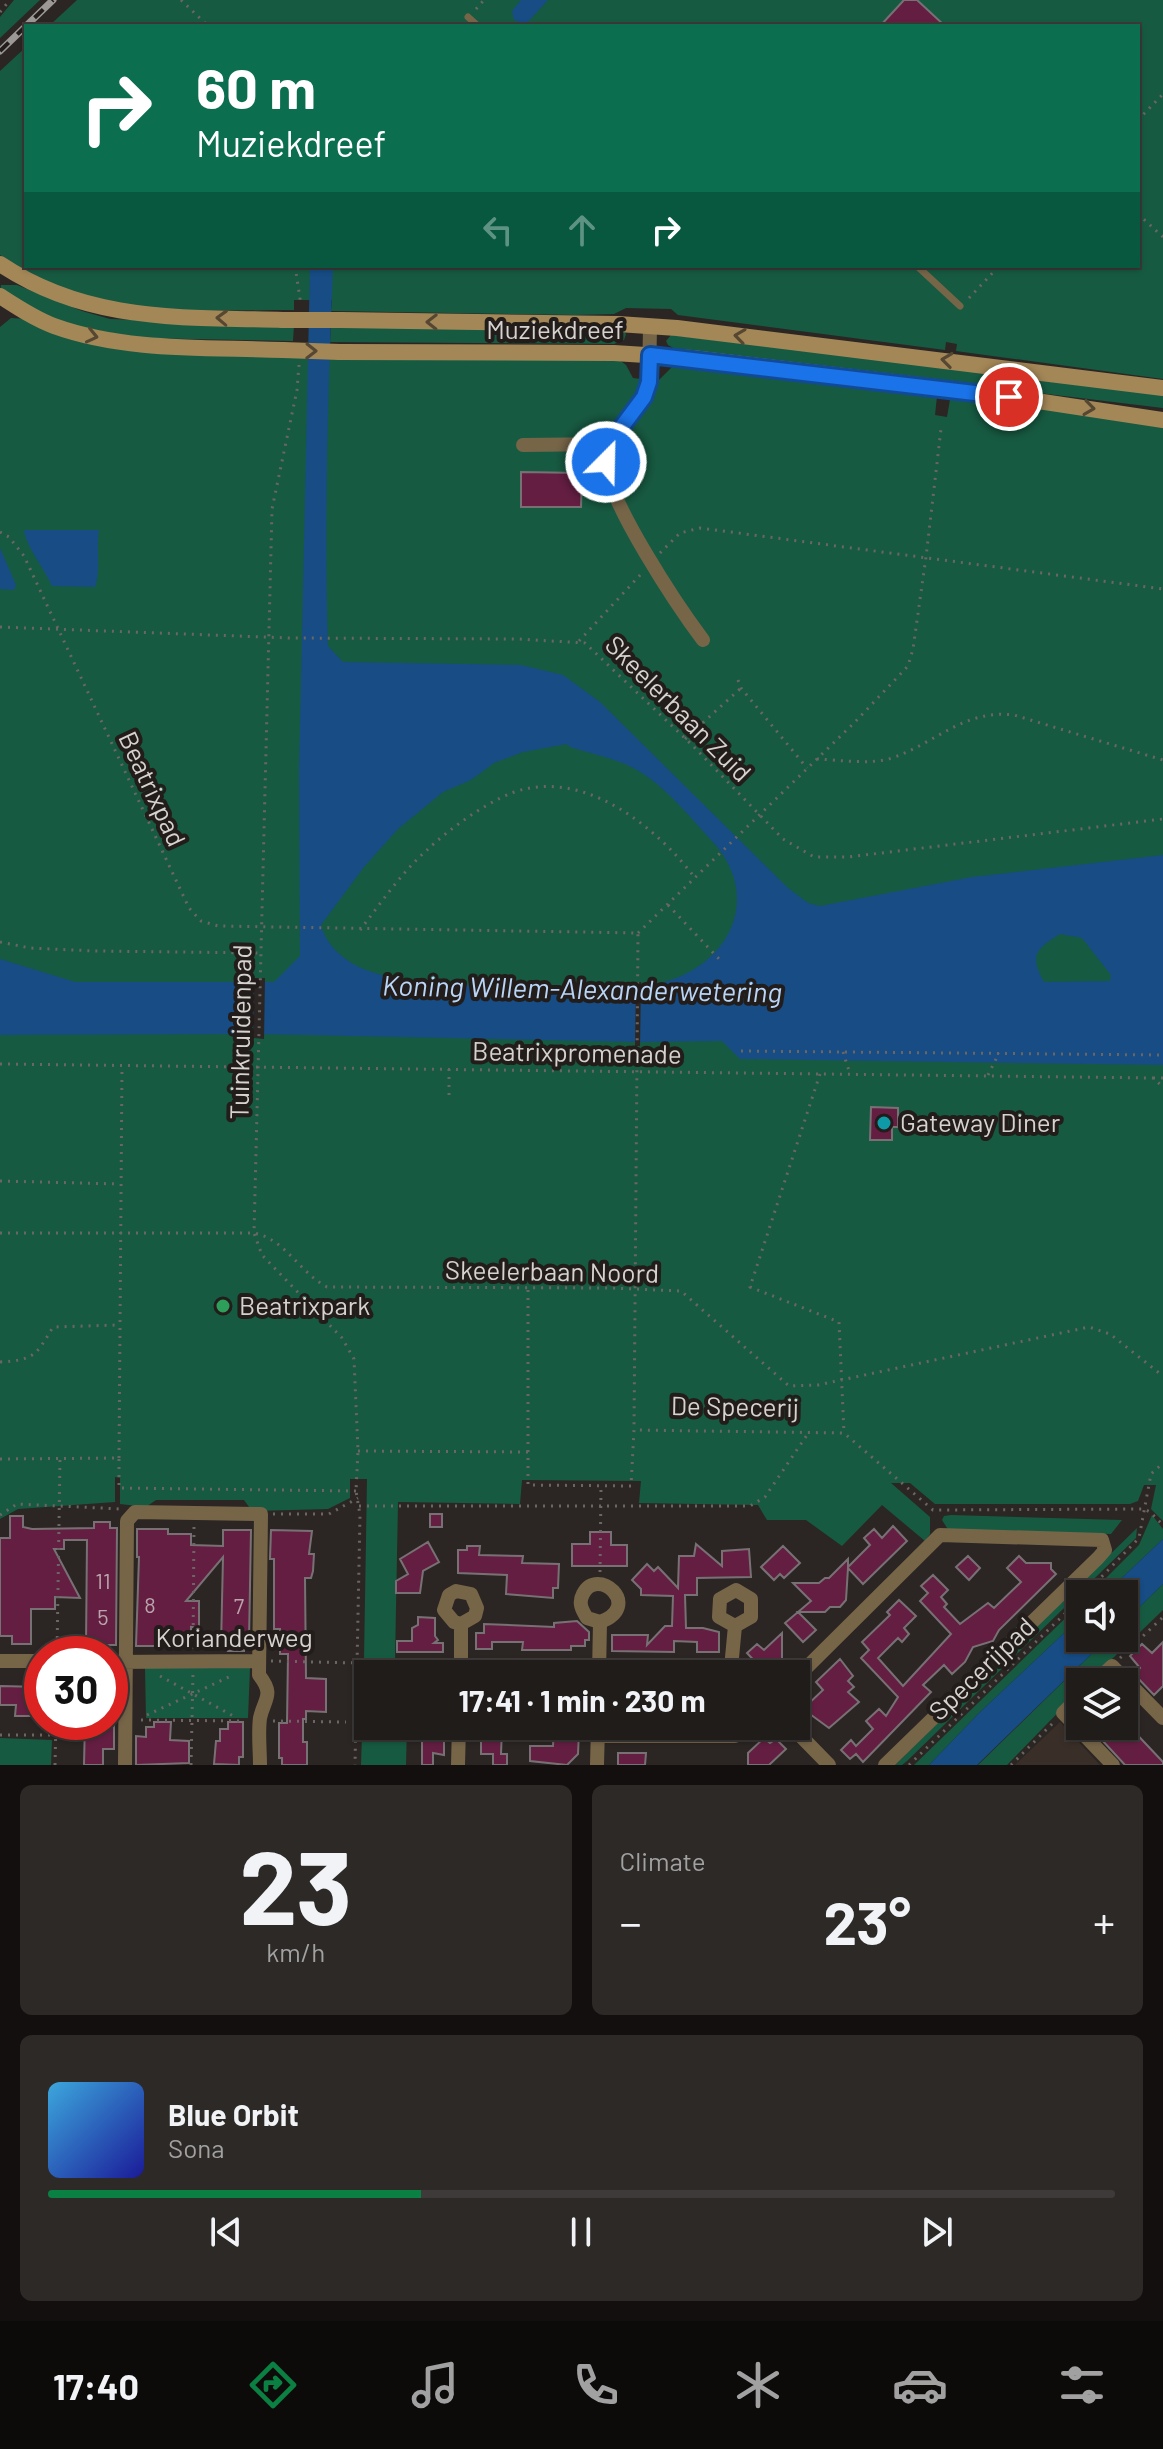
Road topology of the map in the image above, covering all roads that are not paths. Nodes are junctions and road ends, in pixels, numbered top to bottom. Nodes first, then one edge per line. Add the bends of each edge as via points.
1 (468, 17) dead end
2 (476, 24) edge
3 (0, 264) edge
4 (919, 268) edge
5 (20, 278) junction
6 (0, 281) edge
7 (0, 296) edge
8 (960, 306) road end
9 (19, 309) junction
10 (0, 311) edge
11 (650, 326) junction
12 (650, 355) junction
13 (1163, 388) edge
14 (1163, 420) edge
15 (609, 444) junction
16 (523, 445) dead end
17 (703, 640) dead end
18 (600, 1622) junction
19 (461, 1624) dead end
20 (735, 1626) dead end
21 (120, 1636) edge
22 (460, 1660) edge
23 (599, 1660) edge
24 (734, 1660) edge
25 (0, 1661) edge
26 (24, 1661) edge
27 (259, 1661) junction
28 (128, 1662) edge
29 (810, 1664) edge
30 (1138, 1693) edge
31 (1163, 1718) edge
32 (125, 1740) edge
33 (459, 1740) edge
34 (598, 1740) edge
35 (805, 1740) edge
36 (1089, 1740) edge
37 (125, 1765) edge
38 (260, 1765) edge
39 (458, 1765) edge
40 (597, 1765) edge
41 (829, 1765) edge
42 (885, 1765) edge
43 (1113, 1765) edge

1 - 2 lane
3 - 5 main road, Muziekdreef
4 - 8 lane
5 - 6 main road
11 -> 5 main road, Muziekdreef, bridge via 161,316 56,296
7 - 9 main road, Muziekdreef
9 - 10 main road
9 -> 12 main road, Muziekdreef, bridge via 54,326 138,343 340,352
11 - 12 street
13 -> 11 main road, Muziekdreef
12 -> 14 main road, Muziekdreef via 978,392
12 - 15 street via 644,397
15 - 16 street
15 - 17 street via 606,462 618,501
18 - 18 street via 587,1618 580,1607 588,1587 599,1584 616,1594 618,1607
18 - 23 street
19 - 22 street
20 - 24 street
21 - 27 street via 127,1521 135,1512 261,1514
25 - 26 street
27 - 28 street, Korianderweg
27 - 38 street via 268,1695 260,1721
29 - 42 street via 940,1535 1102,1540 1105,1550 1098,1558
30 - 31 street
32 - 37 street
33 - 39 street
34 - 40 street
35 - 41 street
36 - 43 street

